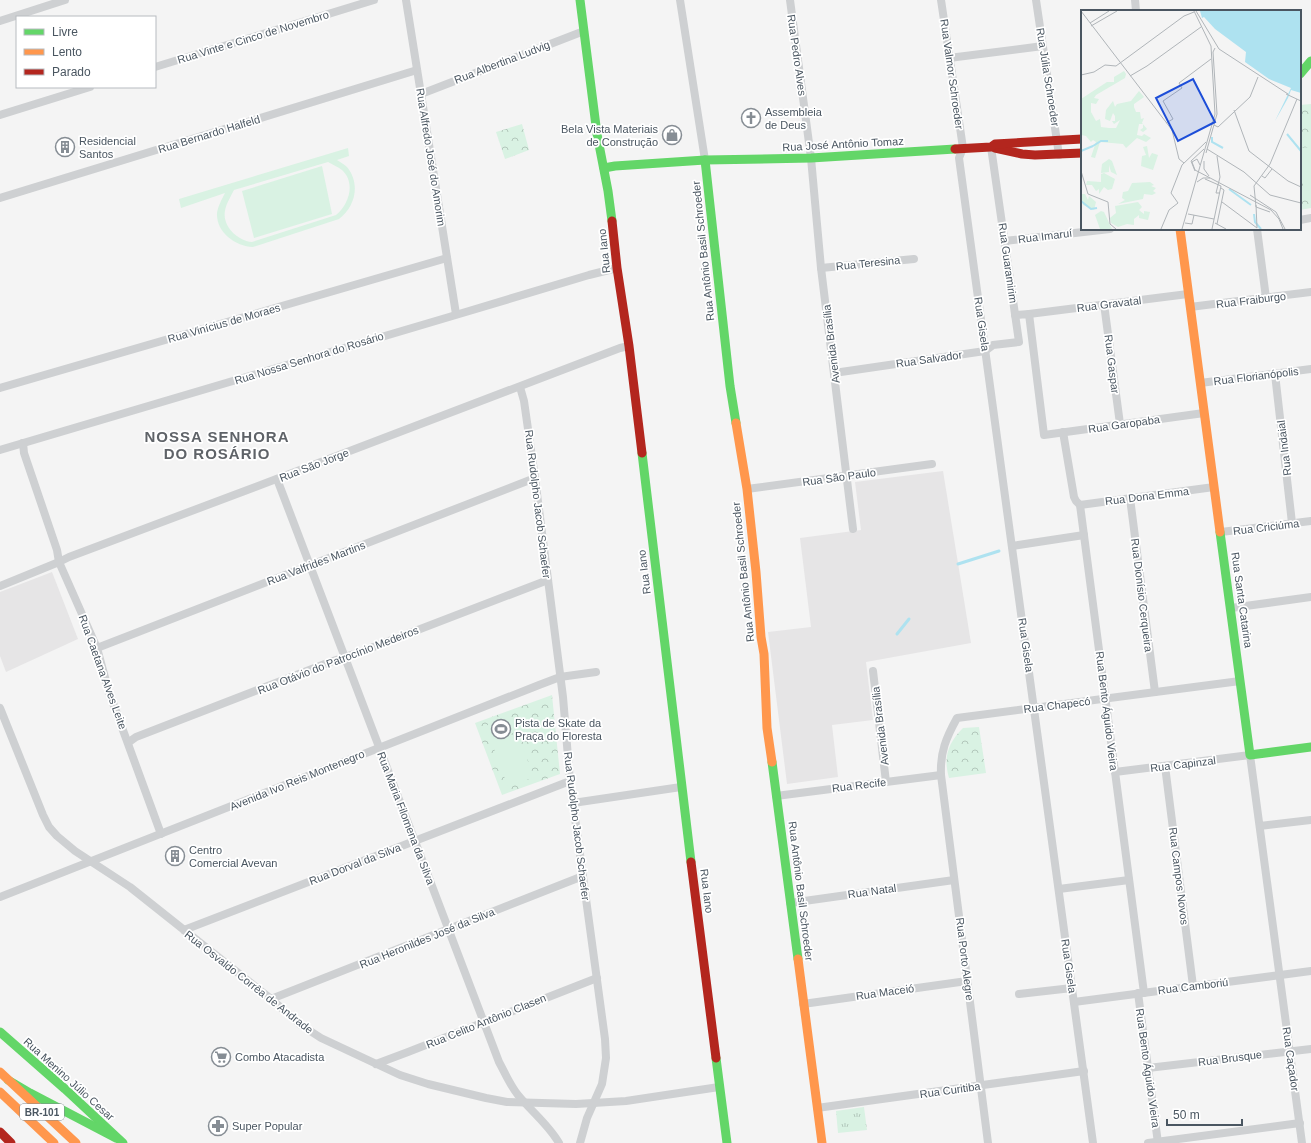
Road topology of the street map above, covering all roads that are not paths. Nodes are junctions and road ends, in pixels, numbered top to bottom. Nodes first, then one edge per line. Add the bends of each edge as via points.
1 (65, 0) edge
2 (374, 0) edge
3 (406, 0) edge
4 (580, 0) edge
5 (680, 0) edge
6 (790, 0) edge
7 (941, 0) edge
8 (1036, 0) edge
9 (1135, 0) edge
10 (1136, 10) edge
11 (0, 21) edge
12 (584, 31) junction
13 (1043, 46) junction
14 (950, 58) junction
15 (1311, 61) edge
16 (156, 67) edge
17 (417, 70) junction
18 (1301, 73) edge
19 (87, 88) edge
20 (421, 94) junction
21 (0, 115) edge
22 (1081, 139) edge
23 (1058, 141) junction
24 (991, 147) junction
25 (963, 148) junction
26 (1081, 153) edge
27 (1059, 155) junction
28 (812, 158) junction
29 (705, 160) junction
30 (604, 168) junction
31 (0, 198) edge
32 (1311, 218) edge
33 (1301, 220) edge
34 (1101, 230) edge
35 (1180, 230) edge
36 (1257, 230) edge
37 (1004, 241) junction
38 (447, 258) junction
39 (914, 259) dead end
40 (617, 268) junction
41 (821, 268) junction
42 (1311, 292) edge
43 (1188, 294) junction
44 (1266, 298) junction
45 (1104, 304) junction
46 (1190, 307) junction
47 (456, 314) junction
48 (1030, 314) junction
49 (1015, 315) junction
50 (629, 346) junction
51 (985, 352) junction
52 (1311, 369) edge
53 (834, 372) junction
54 (1275, 374) junction
55 (1200, 383) junction
56 (520, 386) junction
57 (0, 388) edge
58 (1204, 412) junction
59 (1120, 424) junction
60 (1063, 432) junction
61 (1044, 435) joint
62 (23, 443) junction
63 (0, 450) edge
64 (932, 464) dead end
65 (847, 477) junction
66 (535, 478) junction
67 (277, 479) junction
68 (1214, 487) junction
69 (747, 489) junction
70 (1130, 498) junction
71 (1080, 504) junction
72 (1311, 521) edge
73 (1292, 523) junction
74 (853, 529) dead end
75 (1220, 532) junction
76 (1084, 535) junction
77 (1012, 546) junction
78 (59, 562) junction
79 (310, 565) junction
80 (548, 580) junction
81 (0, 586) edge
82 (1311, 597) edge
83 (1231, 608) junction
84 (97, 648) junction
85 (344, 656) junction
86 (873, 671) dead end
87 (596, 672) dead end
88 (560, 677) junction
89 (1240, 681) junction
90 (1155, 692) junction
91 (1106, 698) junction
92 (0, 708) edge
93 (1034, 708) junction
94 (129, 742) junction
95 (1311, 747) edge
96 (379, 748) junction
97 (1250, 755) junction
98 (1165, 766) junction
99 (1115, 772) junction
100 (941, 775) junction
101 (570, 781) junction
102 (886, 782) junction
103 (682, 787) junction
104 (776, 796) junction
105 (573, 804) junction
106 (1311, 820) edge
107 (1260, 826) junction
108 (162, 834) junction
109 (415, 841) junction
110 (92, 861) junction
111 (583, 876) junction
112 (954, 880) junction
113 (1129, 880) junction
114 (1059, 889) junction
115 (0, 897) edge
116 (790, 903) junction
117 (184, 930) junction
118 (449, 930) junction
119 (1311, 971) edge
120 (1280, 975) junction
121 (597, 978) junction
122 (967, 981) junction
123 (1193, 986) junction
124 (1072, 988) junction
125 (1141, 993) junction
126 (1019, 994) dead end
127 (271, 999) junction
128 (1074, 1002) junction
129 (803, 1004) junction
130 (484, 1022) junction
131 (0, 1032) edge
132 (1311, 1049) edge
133 (1290, 1051) junction
134 (376, 1064) junction
135 (1148, 1068) junction
136 (1084, 1071) junction
137 (0, 1072) edge
138 (8, 1080) junction
139 (981, 1085) junction
140 (719, 1086) junction
141 (0, 1092) edge
142 (526, 1102) junction
143 (593, 1103) junction
144 (817, 1108) junction
145 (1300, 1123) junction
146 (0, 1132) edge
147 (120, 1140) edge
148 (1158, 1142) edge
149 (11, 1143) edge
150 (54, 1143) edge
151 (76, 1143) edge
152 (559, 1143) edge
153 (580, 1143) edge
154 (727, 1143) edge
155 (822, 1143) edge
156 (988, 1143) edge
157 (1093, 1143) edge
158 (1148, 1143) edge
159 (1302, 1143) edge

1 - 11 street
2 - 16 street, Rua Vinte e Cinco de Novembro
3 - 17 street, Rua Alfredo José do Amorim
4 - 12 main road, Rua Iano
5 - 29 street, Rua Antônio Basil Schroeder
6 - 28 street, Rua Pedro Alves
7 - 14 street, Rua Valmor Schroeder
8 - 13 street, Rua Júlia Schroeder
9 - 10 street
12 - 20 street, Rua Albertina Ludvig
12 - 30 main road, Rua Iano via 597,134
13 - 14 street
13 - 23 street, Rua Júlia Schroeder
14 - 25 street, Rua Valmor Schroeder
15 - 18 main road
17 - 20 street, Rua Alfredo José do Amorim
17 - 31 street, Rua Bernardo Halfeld
19 - 21 street
20 - 38 street, Rua Alfredo José do Amorim
22 - 23 main road, Rua José Antônio Tomaz
23 - 24 main road, Rua José Antônio Tomaz via 995,144
23 - 27 street, Rua Júlia Schroeder
24 - 25 main road, Rua José Antônio Tomaz
24 - 27 main road via 1022,154
24 - 37 street, Rua Guaramirim
25 - 28 main road, Rua José Antônio Tomaz
25 - 51 street, Rua Gisela via 959,158
26 - 27 main road
28 - 29 main road, Rua José Antônio Tomaz
28 - 41 street, Avenida Brasília
29 - 30 main road, Rua José Antônio Tomaz
29 - 69 main road, Rua Antônio Basil Schroeder via 730,386
30 - 40 main road, Rua Iano via 614,227
32 - 33 street
34 - 37 street, Rua Imaruí
35 - 43 main road, Rua Santa Catarina
36 - 44 street
37 - 49 street, Rua Guaramirim
38 - 47 street, Rua Alfredo José do Amorim
38 - 57 street, Rua Vinícius de Moraes
39 - 41 street, Rua Teresina
40 - 47 street, Rua Nossa Senhora do Rosário
40 - 50 main road, Rua Iano
41 - 53 street, Avenida Brasília
42 - 44 street, Rua Fraiburgo
43 - 45 street, Rua Gravatal
43 - 46 main road, Rua Santa Catarina
44 - 46 street, Rua Fraiburgo
45 - 48 street, Rua Gravatal
45 - 59 street, Rua Gaspar
46 - 55 main road, Rua Santa Catarina
47 - 62 street, Rua Nossa Senhora do Rosário
48 - 49 street, Rua Guaramirim
48 - 61 street, Rua Guaramirim
49 - 51 street, Rua Salvador via 1019,342 993,345
50 - 56 street, Rua São Jorge
50 - 103 main road, Rua Iano
51 - 53 street, Rua Salvador
51 - 77 street, Rua Gisela
52 - 54 street, Rua Florianópolis
53 - 65 street, Avenida Brasília
54 - 55 street, Rua Florianópolis
54 - 73 street, Rua Indaial
55 - 58 main road, Rua Santa Catarina
56 - 66 street, Rua Rudolpho Jacob Schaefer
56 - 67 street, Rua São Jorge
58 - 59 street, Rua Garopaba
58 - 68 main road, Rua Santa Catarina
59 - 60 street, Rua Garopaba
60 - 61 street, Rua Garopaba
60 - 71 street, Rua Bento Águido Vieira via 1074,497
62 - 63 street, Rua Nossa Senhora do Rosário
62 - 78 street, Rua Caetana Alves Leite
64 - 65 street, Rua São Paulo
65 - 69 street, Rua São Paulo
65 - 74 street, Avenida Brasília
66 - 79 street, Rua Valfrides Martins
66 - 80 street, Rua Rudolpho Jacob Schaefer
67 - 78 street, Rua São Jorge
67 - 79 street, Rua Maria Filomena da Silva
68 - 70 street, Rua Dona Emma
68 - 75 main road, Rua Santa Catarina
69 - 104 main road, Rua Antônio Basil Schroeder via 764,654 767,728
70 - 71 street, Rua Dona Emma
70 - 90 street, Rua Dionísio Cerqueira
71 - 76 street, Rua Bento Águido Vieira
72 - 73 street, Rua Criciúma
73 - 75 street, Rua Criciúma
75 - 83 main road, Rua Santa Catarina
76 - 77 street
76 - 91 street, Rua Bento Águido Vieira
77 - 93 street, Rua Gisela
78 - 81 street, Rua São Jorge
78 - 84 street, Rua Caetana Alves Leite
79 - 84 street, Rua Valfrides Martins
79 - 85 street, Rua Maria Filomena da Silva
80 - 85 street, Rua Otávio do Patrocínio Medeiros
80 - 88 street, Rua Rudolpho Jacob Schaefer
82 - 83 street
83 - 89 main road, Rua Santa Catarina
84 - 94 street, Rua Caetana Alves Leite via 109,692
85 - 94 street, Rua Otávio do Patrocínio Medeiros via 136,737
85 - 96 street, Rua Maria Filomena da Silva
86 - 102 street, Avenida Brasília
87 - 88 street, Avenida Ivo Reis Montenegro
88 - 96 street, Avenida Ivo Reis Montenegro
88 - 101 street, Rua Rudolpho Jacob Schaefer
89 - 90 street, Rua Chapecó
89 - 97 main road, Rua Santa Catarina
90 - 91 street, Rua Chapecó
91 - 93 street, Rua Chapecó
91 - 99 street, Rua Bento Águido Vieira
92 - 110 street, Rua Osvaldo Corrêa de Andrade via 36,801 49,827 56,836
93 - 100 street, Rua Chapecó via 957,718 942,751
93 - 114 street, Rua Gisela
94 - 108 street, Rua Caetana Alves Leite
95 - 97 main road
96 - 108 street, Avenida Ivo Reis Montenegro
96 - 109 street, Rua Maria Filomena da Silva
97 - 98 street, Rua Capinzal
97 - 107 street, Rua Santa Catarina
98 - 99 street, Rua Capinzal
98 - 123 street, Rua Campos Novos
99 - 113 street, Rua Bento Águido Vieira
100 - 102 street, Rua Recife
100 - 112 street, Rua Porto Alegre
101 - 105 street, Rua Rudolpho Jacob Schaefer
101 - 109 street, Rua Dorval da Silva
102 - 104 street, Rua Recife
103 - 105 street
103 - 140 main road, Rua Iano
104 - 116 main road, Rua Antônio Basil Schroeder
105 - 111 street, Rua Rudolpho Jacob Schaefer
106 - 107 street
107 - 120 street, Rua Santa Catarina
108 - 110 street, Avenida Ivo Reis Montenegro
109 - 117 street, Rua Dorval da Silva
109 - 118 street, Rua Maria Filomena da Silva
110 - 115 street, Avenida Ivo Reis Montenegro
110 - 117 street, Rua Osvaldo Corrêa de Andrade
111 - 118 street, Rua Heronildes José da Silva
111 - 121 street, Rua Rudolpho Jacob Schaefer
112 - 116 street, Rua Natal
112 - 122 street, Rua Porto Alegre
113 - 114 street
113 - 125 street, Rua Bento Águido Vieira
114 - 124 street, Rua Gisela
116 - 129 main road, Rua Antônio Basil Schroeder
117 - 127 street, Rua Osvaldo Corrêa de Andrade
118 - 127 street, Rua Heronildes José da Silva
118 - 130 street, Rua Maria Filomena da Silva
119 - 120 street, Rua Camboriú
120 - 123 street, Rua Camboriú
120 - 133 street, Rua Caçador
121 - 130 street, Rua Celito Antônio Clasen
121 - 143 street, Rua Rudolpho Jacob Schaefer via 606,1058 602,1084
122 - 129 street, Rua Maceió
122 - 139 street, Rua Porto Alegre
123 - 125 street, Rua Camboriú
124 - 126 street
124 - 128 street, Rua Gisela
125 - 128 street, Rua Camboriú
125 - 135 street, Rua Bento Águido Vieira
127 - 134 street, Rua Osvaldo Corrêa de Andrade via 301,1025 321,1038
128 - 136 street, Rua Gisela
129 - 144 main road, Rua Antônio Basil Schroeder
130 - 134 street, Rua Celito Antônio Clasen
130 - 142 street, Rua Maria Filomena da Silva via 506,1075 518,1095
131 - 147 main road, Rua Menino Júlio Cesar
132 - 133 street, Rua Brusque
133 - 135 street, Rua Brusque
133 - 145 street, Rua Caçador
134 - 142 street, Rua Osvaldo Corrêa de Andrade via 428,1084 507,1102
135 - 148 street, Rua Bento Águido Vieira
136 - 139 street, Rua Curitiba
136 - 157 street, Rua Gisela
137 - 138 main road, BR-101
138 - 147 main road
138 - 151 main road, BR-101
139 - 144 street, Rua Curitiba
139 - 156 street, Rua Porto Alegre
140 - 143 street, Rua Osvaldo Corrêa de Andrade via 626,1101
140 - 154 main road, Rua Iano
141 - 150 main road, BR-101
142 - 143 street, Rua Osvaldo Corrêa de Andrade
142 - 152 street, Rua Maria Filomena da Silva
143 - 153 street, Rua Rudolpho Jacob Schaefer
144 - 155 main road, Rua Antônio Basil Schroeder
145 - 148 street
145 - 159 street, Rua Caçador
146 - 149 main road
148 - 158 street

